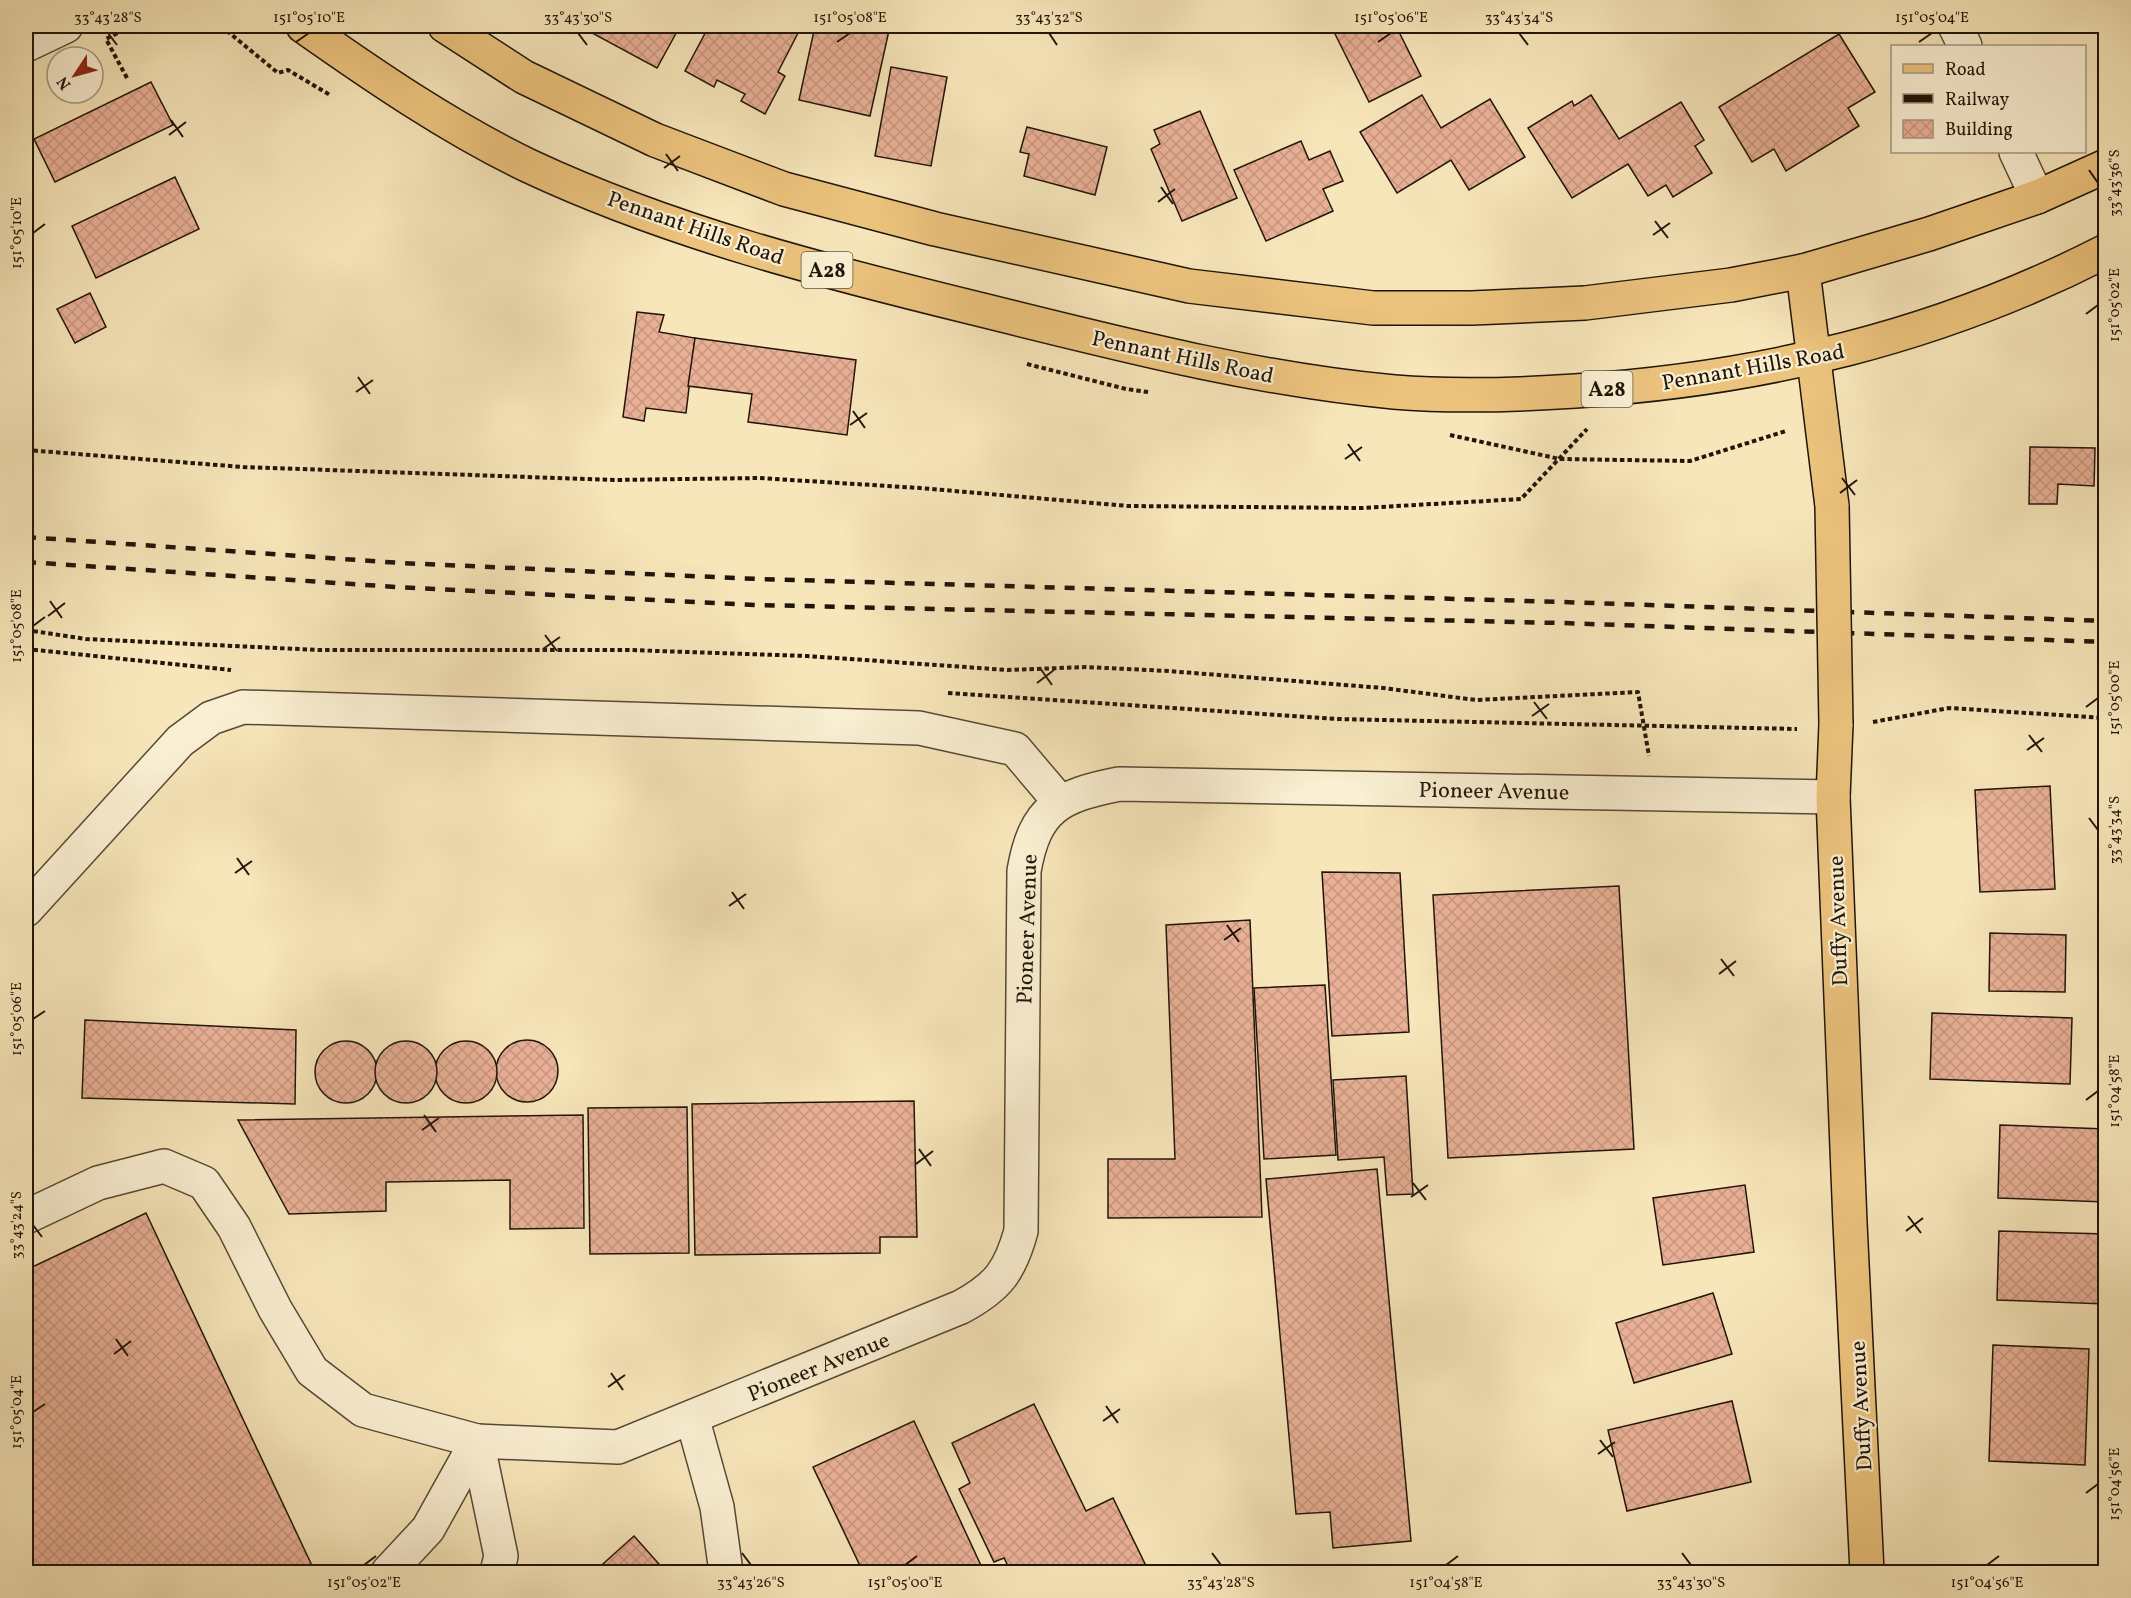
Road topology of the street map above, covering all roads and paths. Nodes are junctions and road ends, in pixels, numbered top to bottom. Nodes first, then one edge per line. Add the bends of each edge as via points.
1 (66, 26) edge
2 (131, 26) edge
3 (303, 26) edge
4 (445, 26) edge
5 (1955, 26) edge
6 (26, 45) edge
7 (1964, 45) edge
8 (127, 78) dead end
9 (2016, 153) edge
10 (2106, 166) edge
11 (2037, 197) junction
12 (2106, 252) edge
13 (1803, 271) junction
14 (1814, 359) junction
15 (1624, 388) junction
16 (26, 450) edge
17 (26, 630) edge
18 (2106, 718) edge
19 (1835, 727) junction
20 (1656, 793) junction
21 (1833, 797) junction
22 (1060, 802) junction
23 (26, 910) edge
24 (26, 1217) edge
25 (692, 1417) junction
26 (477, 1441) junction
27 (388, 1572) edge
28 (497, 1572) edge
29 (726, 1572) edge
30 (1867, 1572) edge

1 - 6 street
2 - 8 path via 106,39
3 - 15 main road, Pennant Hills Road / A28 via 420,105 528,165 700,232 788,260 1099,339 1294,379 1397,392 1521,395
4 - 13 main road via 524,76 655,140 784,189 935,230 1189,286 1373,308 1472,308 1585,303 1731,285
5 - 7 street
9 - 11 street
10 - 11 main road
11 - 13 main road
12 - 14 main road, Pennant Hills Road / A28 via 1992,303
13 - 14 main road, Duffy Avenue
14 - 15 main road, Pennant Hills Road / A28 via 1703,379
14 - 19 main road, Duffy Avenue, bridge via 1832,507
15 - 16 path via 1521,499 1362,508 1128,506 759,478 614,480 243,467
17 - 20 path via 86,639 320,650 629,650 807,656 1008,670 1156,670 1383,688 1476,700 1638,692
18 - 19 path via 1949,708
19 - 21 main road, Duffy Avenue
20 - 21 street, Pioneer Avenue
20 - 22 street, Pioneer Avenue via 1119,784 1084,791
21 - 30 main road, Duffy Avenue
22 - 23 street via 1015,749 919,728 243,707 211,718 180,741
22 - 25 street, Pioneer Avenue via 1029,840 1024,871 1021,1231 1013,1260 999,1281 961,1307
24 - 26 street, Pioneer Avenue via 98,1182 164,1166 204,1183 234,1227 275,1309 312,1371 363,1410
25 - 26 street, Pioneer Avenue via 618,1447
25 - 29 street via 717,1507
26 - 27 street via 428,1529
26 - 28 street via 501,1556

